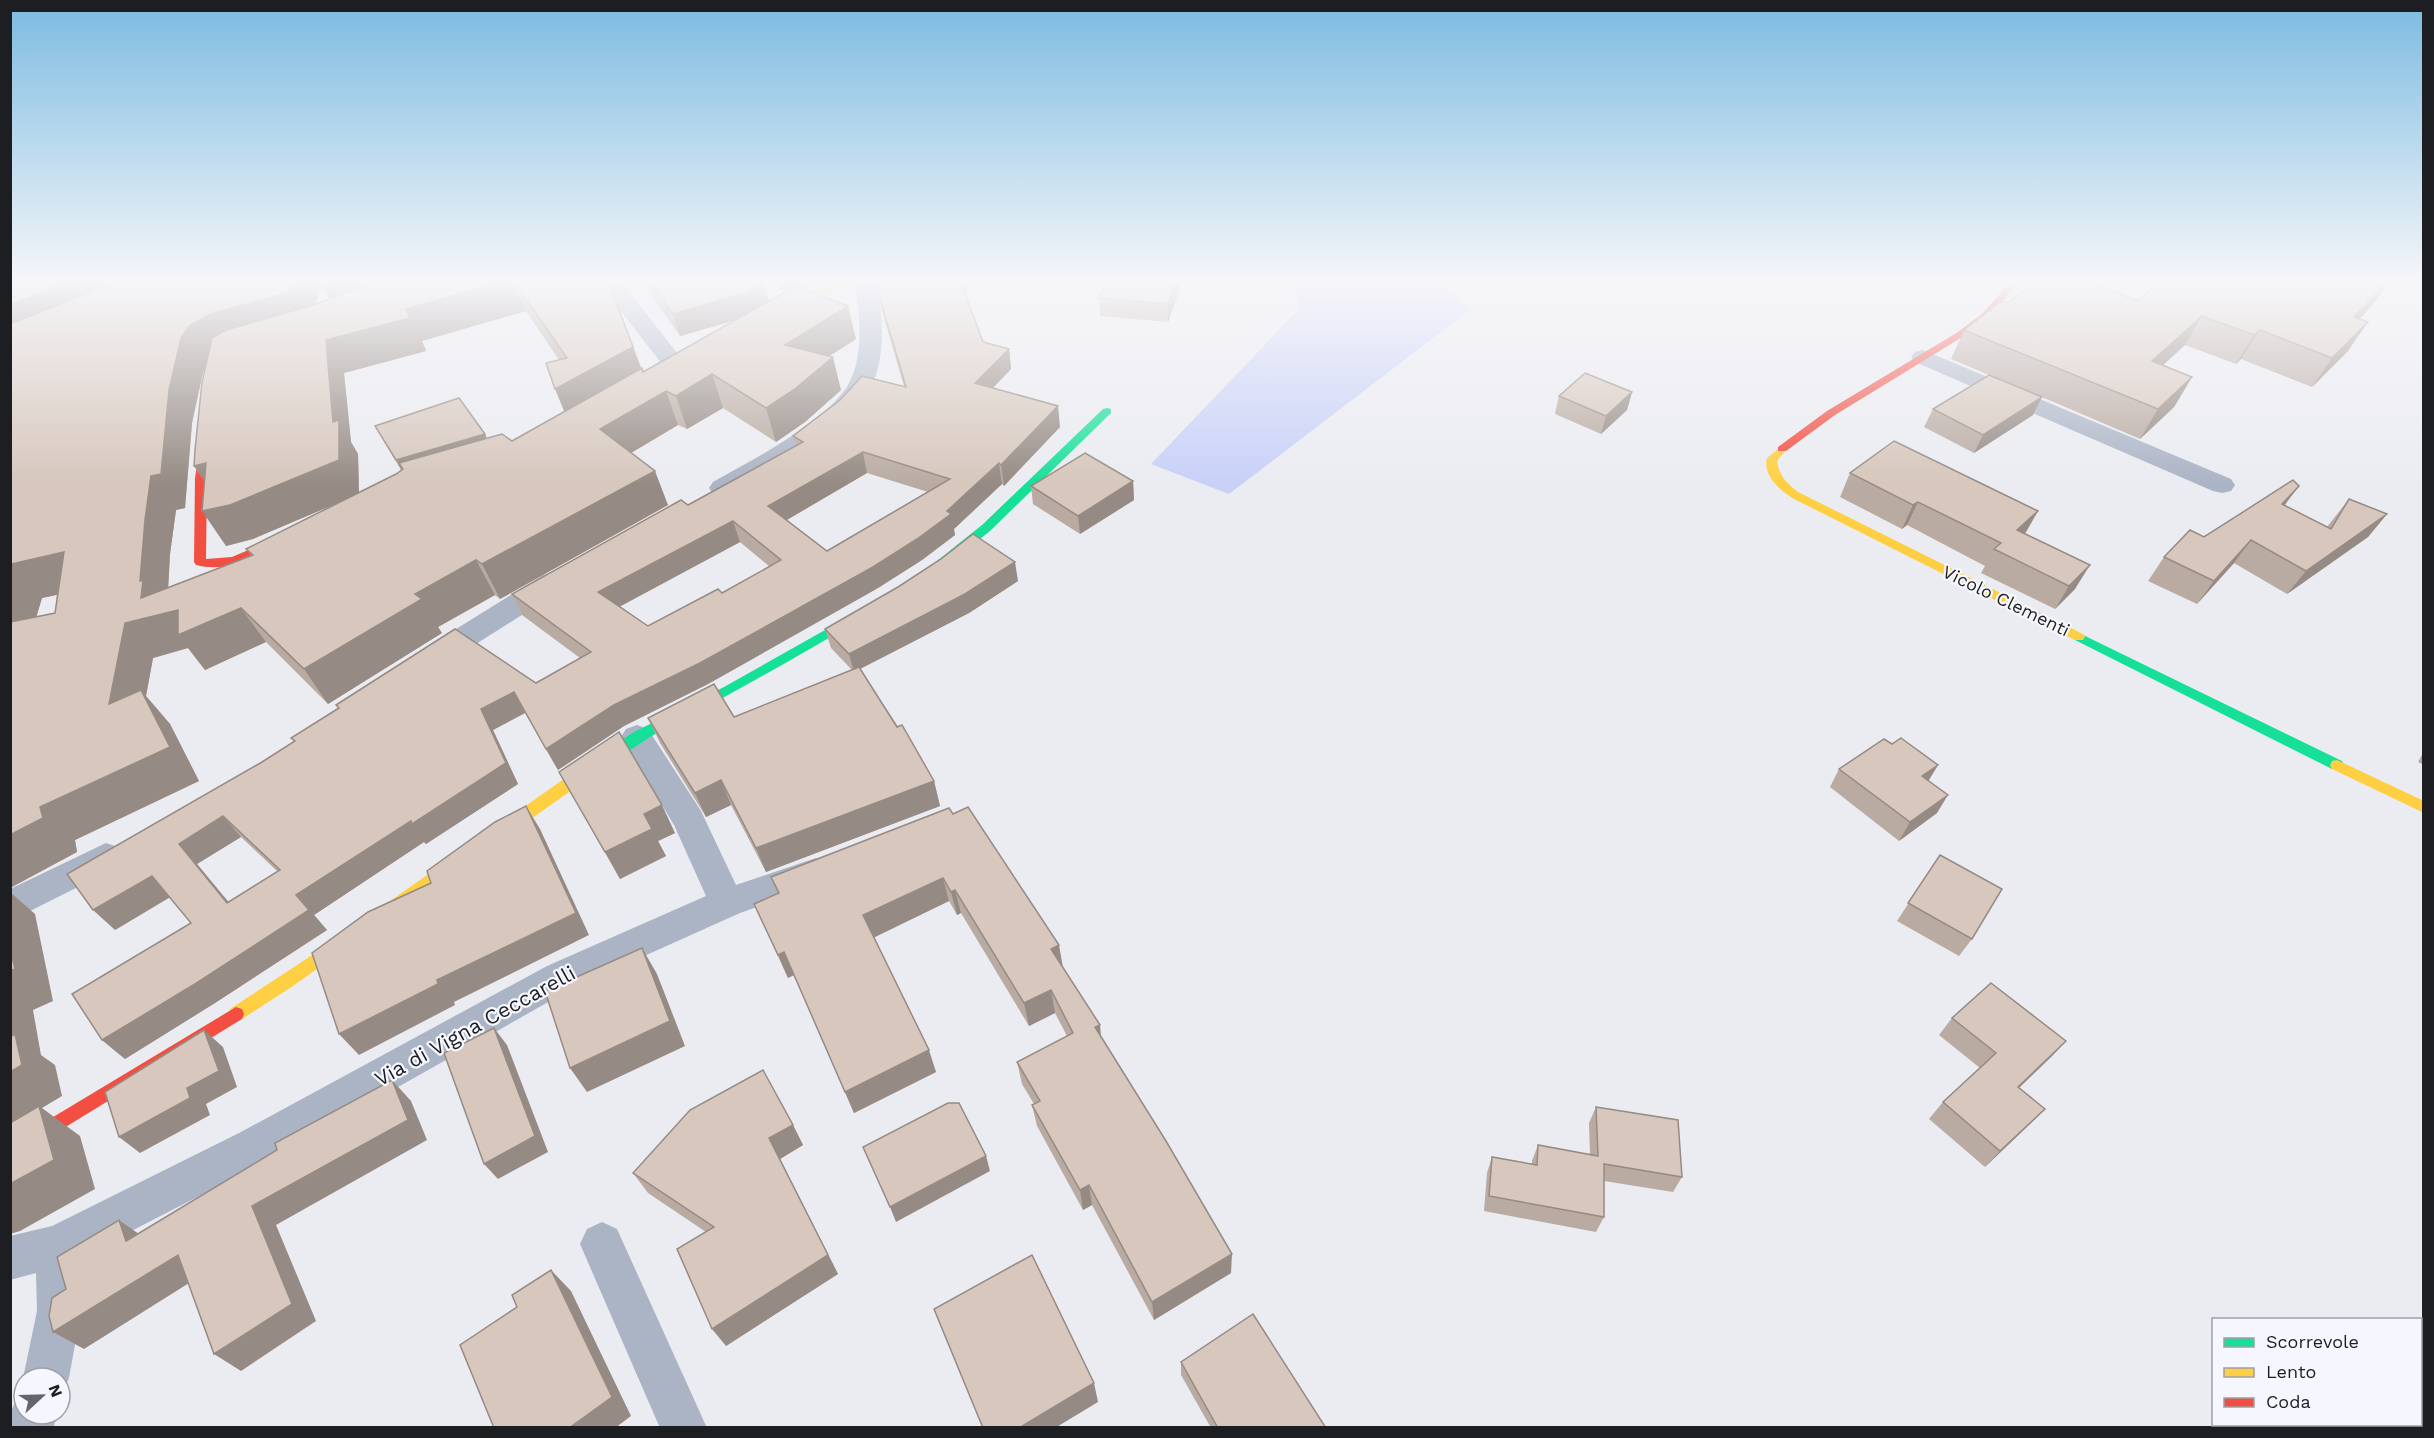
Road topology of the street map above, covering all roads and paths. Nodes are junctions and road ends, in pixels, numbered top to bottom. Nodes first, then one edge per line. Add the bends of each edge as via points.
1 (663, 350) edge
2 (867, 350) edge
3 (1934, 350) edge
4 (1923, 357) junction
5 (680, 372) edge
6 (1107, 411) dead end
7 (208, 423) edge
8 (2222, 485) dead end
9 (703, 499) edge
10 (303, 531) edge
11 (575, 569) edge
12 (926, 574) edge
13 (880, 603) edge
14 (407, 673) edge
15 (637, 737) junction
16 (2424, 808) edge
17 (133, 842) edge
18 (844, 861) edge
19 (727, 903) junction
20 (10, 906) edge
21 (10, 1153) edge
22 (602, 1244) dead end
23 (57, 1245) junction
24 (10, 1258) edge
25 (48, 1366) edge
26 (684, 1428) edge

1 - 5 street
2 - 9 street via 861,384 820,425
3 - 4 street, Vicolo Clementi
4 - 8 street
4 - 16 street, Vicolo Clementi via 1831,413 1778,452 1771,460 1773,474 1797,496 1827,512
6 - 12 street via 986,528
7 - 10 street via 201,478 200,562 211,565 248,554
11 - 14 street
13 - 15 street via 729,690
15 - 19 street via 689,820
15 - 21 street via 288,981
17 - 20 street
18 - 19 street, Via di Vigna Ceccarelli
19 - 23 street, Via di Vigna Ceccarelli via 561,977 255,1146
22 - 26 street
23 - 24 street, Via di Vigna Ceccarelli
23 - 25 street via 59,1311

